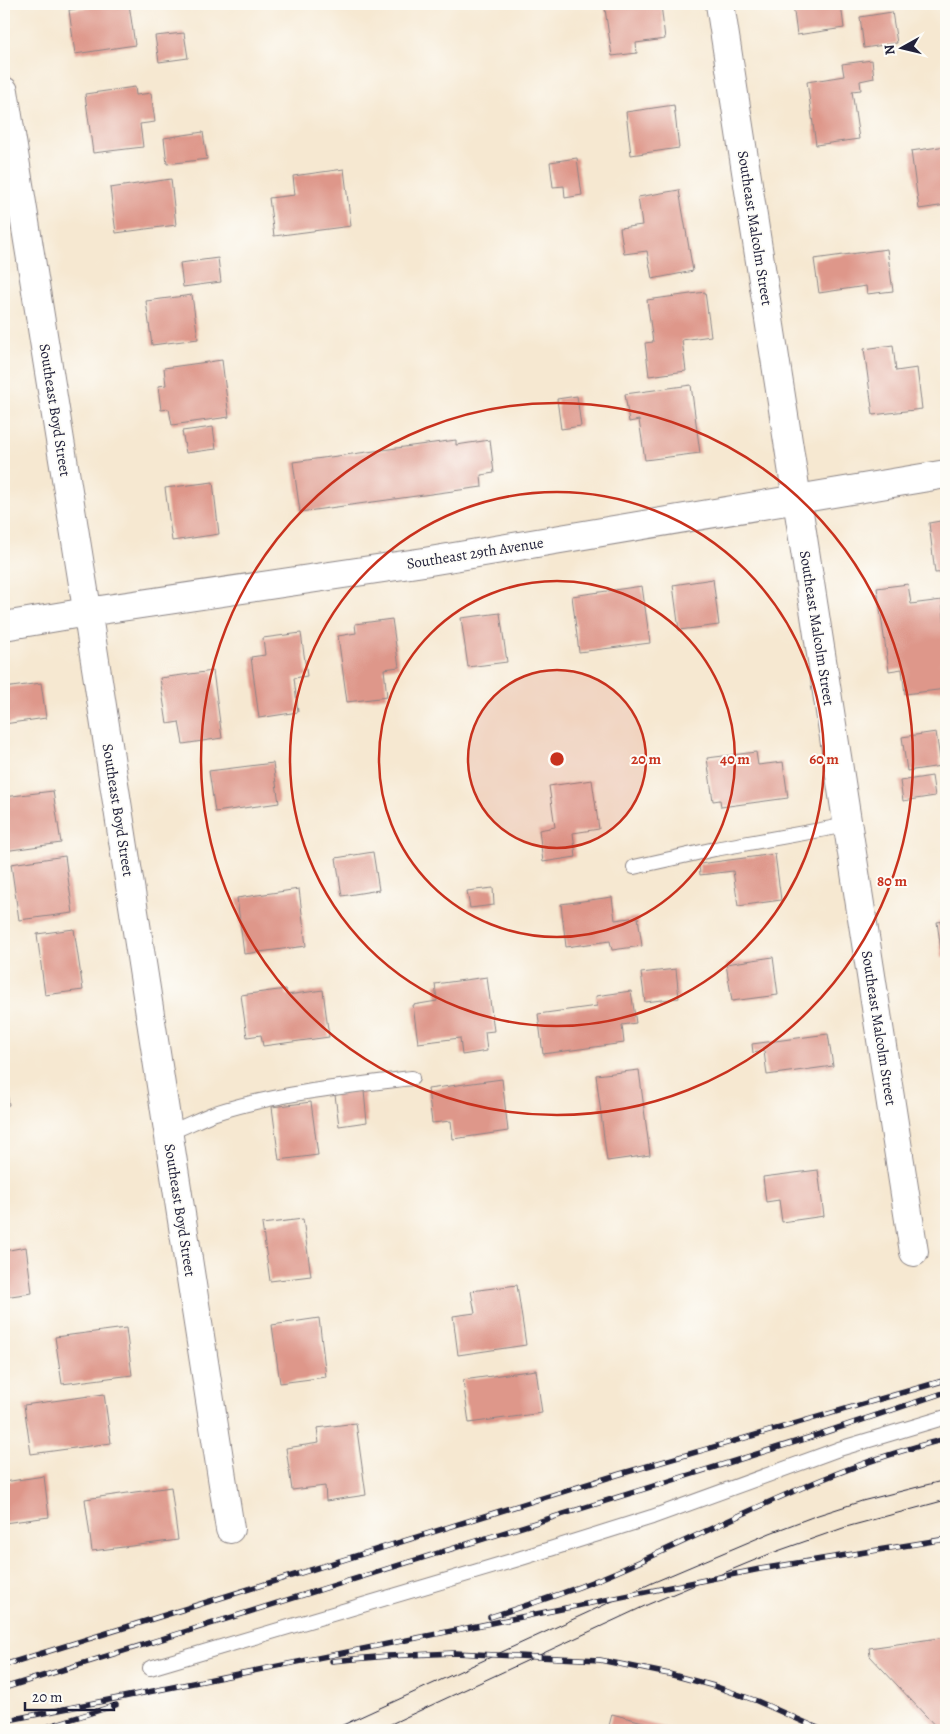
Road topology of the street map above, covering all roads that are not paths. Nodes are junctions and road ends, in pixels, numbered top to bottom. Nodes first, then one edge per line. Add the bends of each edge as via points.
1 (720, 4) edge
2 (4, 91) edge
3 (946, 474) edge
4 (797, 499) junction
5 (87, 612) junction
6 (4, 626) edge
7 (848, 826) junction
8 (634, 867) dead end
9 (412, 1078) dead end
10 (168, 1133) junction
11 (914, 1252) dead end
12 (946, 1417) edge
13 (230, 1529) dead end
14 (150, 1668) dead end

1 - 4 street, Southeast Malcolm Street
2 - 5 street, Southeast Boyd Street
3 - 4 street, Southeast 29th Avenue
4 - 5 street, Southeast 29th Avenue via 424,562
4 - 7 street, Southeast Malcolm Street
5 - 6 street, Southeast 29th Avenue
5 - 10 street, Southeast Boyd Street
7 - 8 lane
7 - 11 street, Southeast Malcolm Street
9 - 10 lane via 276,1098 214,1114
10 - 13 street, Southeast Boyd Street
12 - 14 lane via 840,1450 634,1523

